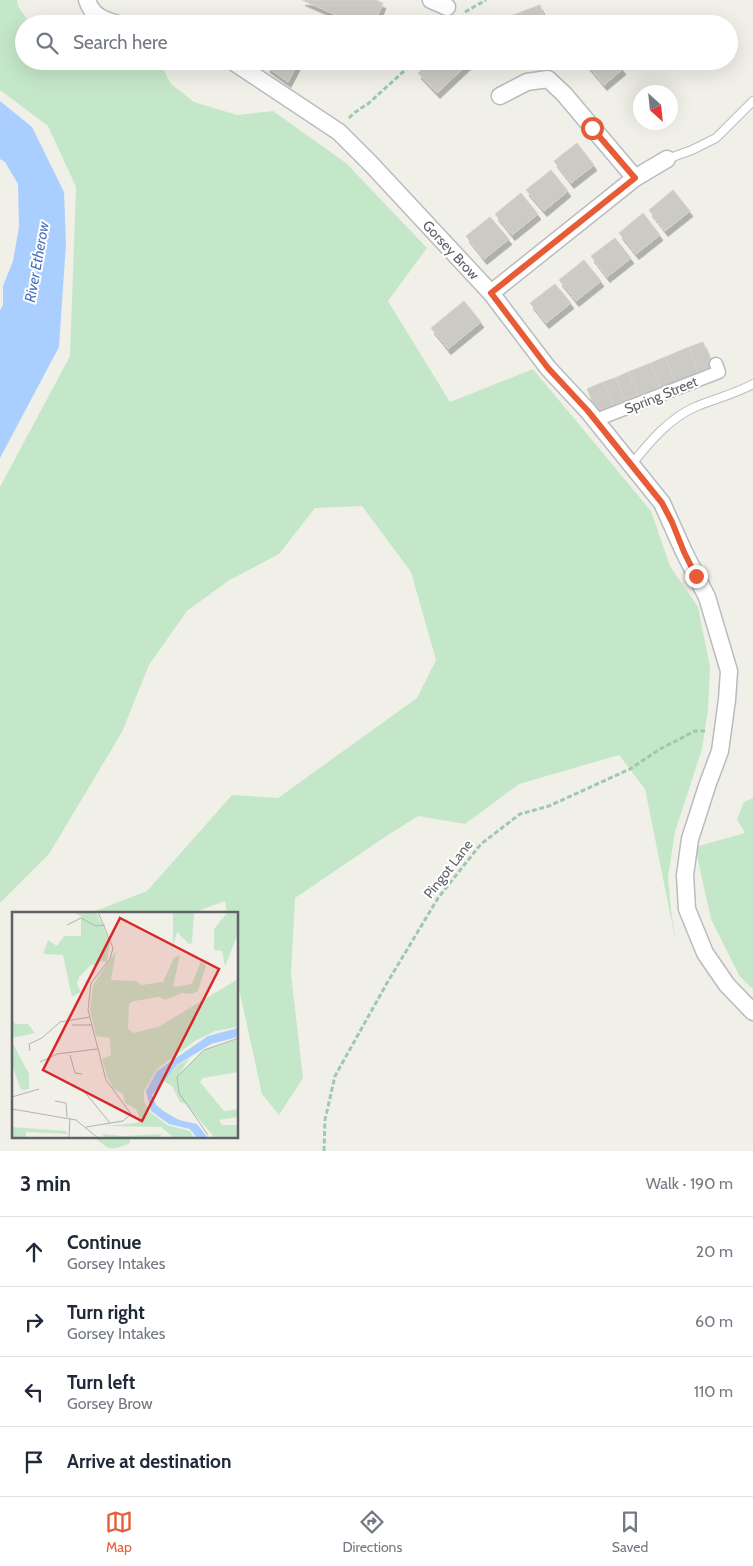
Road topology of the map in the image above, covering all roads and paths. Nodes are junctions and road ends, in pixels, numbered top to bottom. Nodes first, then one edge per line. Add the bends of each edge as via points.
1 (87, 0) edge
2 (431, 0) edge
3 (486, 0) edge
4 (453, 11) joint
5 (95, 15) edge
6 (246, 70) edge
7 (405, 70) edge
8 (500, 96) dead end
9 (753, 101) edge
10 (339, 132) junction
11 (667, 159) joint
12 (635, 178) junction
13 (491, 293) junction
14 (716, 364) dead end
15 (753, 384) edge
16 (596, 420) junction
17 (631, 465) junction
18 (723, 730) junction
19 (753, 1012) edge
20 (324, 1151) edge

1 - 5 street
2 - 4 street
3 - 4 path
6 - 10 street, Gorsey Brow
7 - 10 path via 354,113
8 - 12 street via 527,82 548,79
9 - 11 lane via 716,138
10 - 13 street, Gorsey Brow
11 - 12 street
12 - 13 street
13 - 16 street, Gorsey Brow via 548,368
14 - 16 street, Spring Street via 719,372
15 - 17 lane via 693,408 670,422
16 - 17 street, Gorsey Brow
17 - 18 street, Gorsey Brow via 662,503 707,597 729,671
18 - 19 street, Gorsey Brow via 720,751 690,839 685,875 688,909 705,953 727,986
18 - 20 path, Pingot Lane via 695,731 630,769 548,806 520,814 481,844 438,898 335,1076 325,1120

